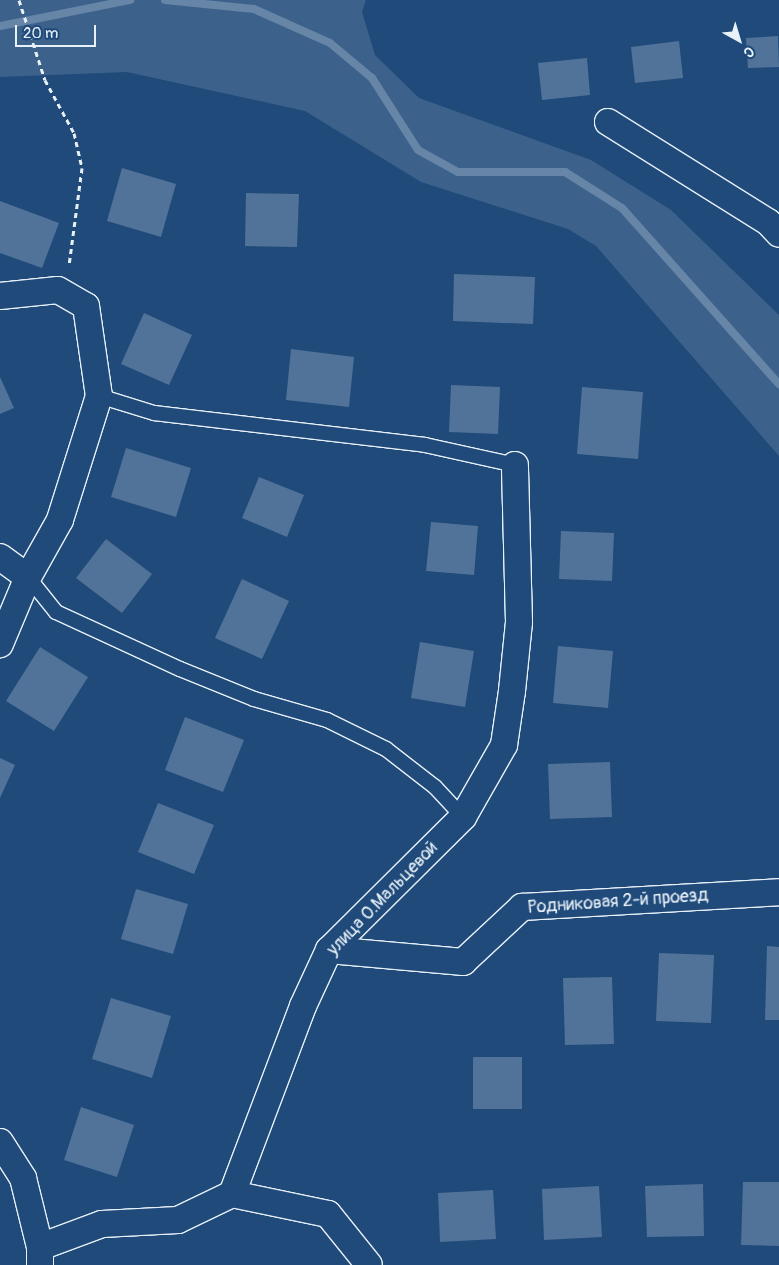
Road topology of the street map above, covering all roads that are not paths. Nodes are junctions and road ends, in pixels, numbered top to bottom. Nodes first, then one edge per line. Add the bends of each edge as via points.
1 (608, 122) dead end
2 (779, 234) edge
3 (0, 296) edge
4 (99, 396) junction
5 (515, 465) joint
6 (0, 556) edge
7 (28, 577) junction
8 (0, 644) edge
9 (463, 817) junction
10 (779, 892) edge
11 (329, 950) junction
12 (0, 1142) edge
13 (232, 1194) junction
14 (40, 1256) edge
15 (369, 1265) edge

1 - 2 street via 768,222
3 - 4 street via 58,290 86,306
4 - 5 lane via 154,413 416,444
4 - 7 street via 60,520
5 - 9 street, улица О.Мальцевой via 519,622 512,691 504,745
6 - 7 street
7 - 8 street
7 - 9 lane via 56,612 180,669 254,699 327,720 386,749 434,787
9 - 11 street, улица О.Мальцевой
10 - 11 street, Родниковая 2-й проезд via 522,907 463,962
11 - 13 street, улица О.Мальцевой via 299,1014
12 - 14 street via 23,1178
13 - 14 street via 178,1220 102,1224
13 - 15 street via 328,1214

